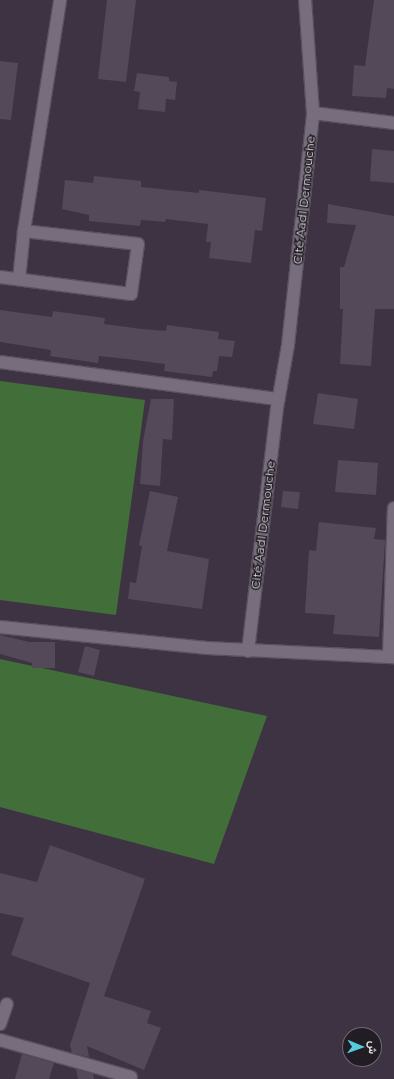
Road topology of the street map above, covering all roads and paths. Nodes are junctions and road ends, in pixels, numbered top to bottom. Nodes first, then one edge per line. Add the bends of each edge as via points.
1 (60, 0) edge
2 (305, 0) edge
3 (313, 113) junction
4 (394, 123) edge
5 (24, 231) junction
6 (0, 277) edge
7 (19, 279) junction
8 (0, 362) edge
9 (279, 399) junction
10 (394, 508) edge
11 (393, 521) edge
12 (0, 626) edge
13 (248, 651) junction
14 (392, 656) edge
15 (7, 1004) dead end
16 (0, 1024) edge
17 (0, 1040) edge
18 (131, 1077) dead end

1 - 5 street
2 - 3 street, Cité Aadl Dermouche
3 - 4 street
3 - 9 street, Cité Aadl Dermouche via 288,346
5 - 7 street
5 - 7 street via 138,244 131,294
6 - 7 street
8 - 9 street
9 - 13 street, Cité Aadl Dermouche
10 - 11 street
11 - 14 street
12 - 13 street
13 - 14 street
15 - 16 street
17 - 18 street

